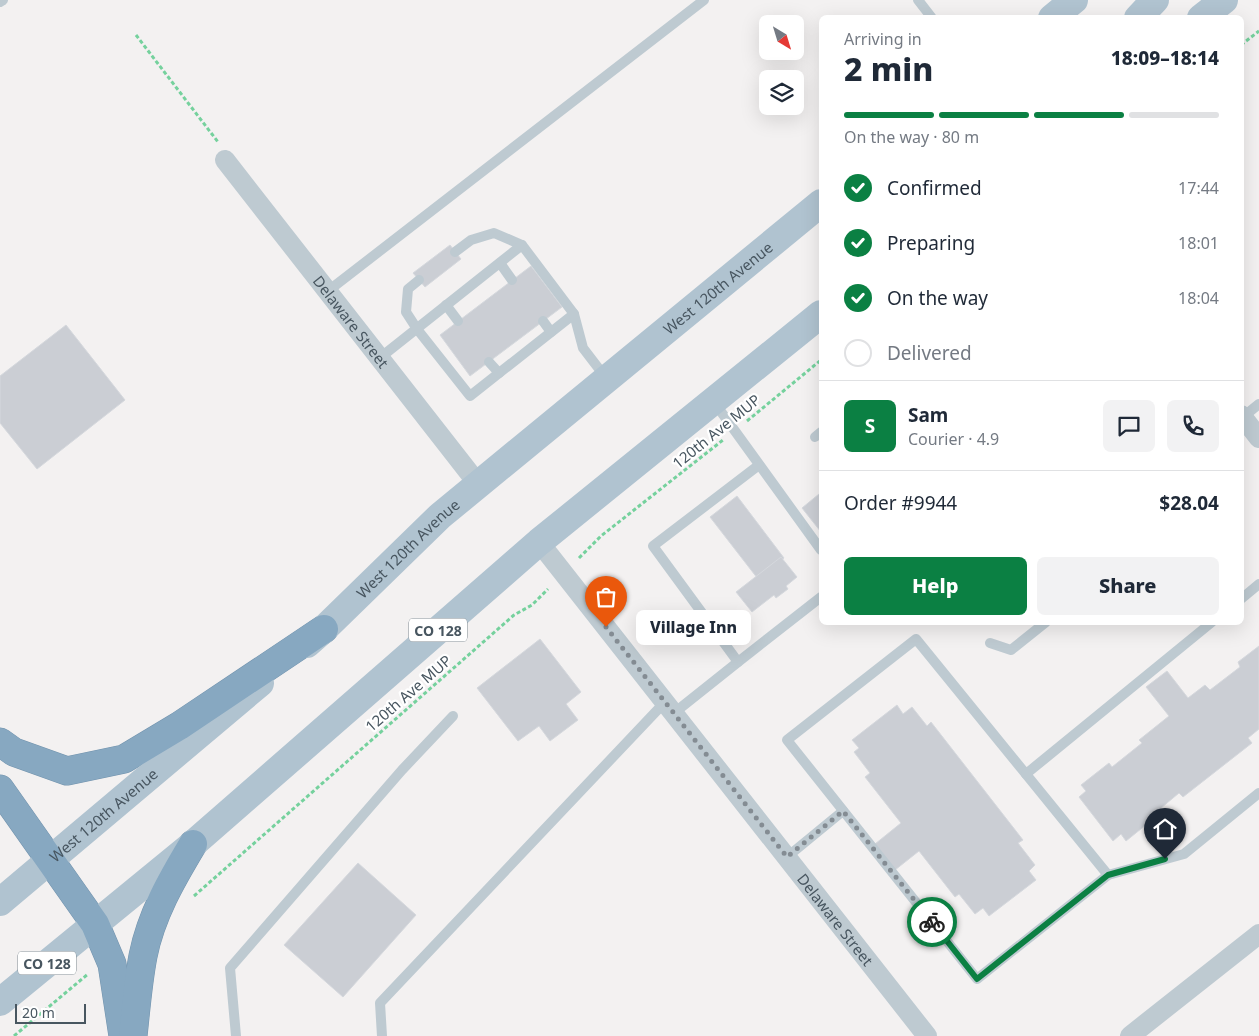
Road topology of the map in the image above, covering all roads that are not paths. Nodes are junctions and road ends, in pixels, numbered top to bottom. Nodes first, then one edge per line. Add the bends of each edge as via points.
1 (704, 0) edge
2 (918, 0) edge
3 (1074, 0) edge
4 (1155, 0) edge
5 (1224, 0) edge
6 (930, 15) edge
7 (1056, 15) edge
8 (1141, 15) edge
9 (1205, 15) edge
10 (225, 160) road end
11 (819, 205) edge
12 (522, 245) junction
13 (455, 252) dead end
14 (500, 263) junction
15 (419, 280) dead end
16 (512, 280) dead end
17 (328, 291) junction
18 (446, 305) junction
19 (574, 314) junction
20 (819, 316) edge
21 (458, 321) dead end
22 (543, 321) dead end
23 (417, 329) junction
24 (551, 332) junction
25 (381, 357) junction
26 (489, 362) dead end
27 (499, 373) junction
28 (606, 379) junction
29 (713, 402) junction
30 (1259, 404) edge
31 (1244, 415) edge
32 (1244, 419) edge
33 (1259, 438) edge
34 (759, 464) junction
35 (478, 484) junction
36 (539, 542) junction
37 (819, 547) edge
38 (1259, 584) edge
39 (1244, 596) edge
40 (819, 599) edge
41 (1042, 625) edge
42 (1208, 625) edge
43 (324, 629) junction
44 (990, 643) dead end
45 (738, 662) junction
46 (669, 708) junction
47 (453, 716) dead end
48 (0, 742) edge
49 (1026, 774) junction
50 (0, 789) edge
51 (1259, 793) edge
52 (843, 811) junction
53 (193, 844) junction
54 (787, 857) junction
55 (50, 861) junction
56 (1108, 875) junction
57 (0, 902) edge
58 (95, 924) junction
59 (1259, 934) edge
60 (0, 1002) edge
61 (123, 1036) edge
62 (133, 1036) edge
63 (236, 1036) edge
64 (382, 1036) edge
65 (927, 1036) edge
66 (1130, 1036) edge

1 - 17 lane
2 - 6 lane
3 - 7 main road
4 - 8 main road
5 - 9 main road
10 - 17 street, Delaware Street
11 - 28 main road, West 120th Avenue
12 - 13 lane via 494,233 471,240
12 - 14 lane
12 - 19 lane
14 - 16 lane
14 - 18 lane
15 - 23 lane via 408,289 406,312
17 - 25 street, Delaware Street
18 - 21 lane
18 - 23 lane
19 - 24 lane
19 - 28 lane via 583,348
20 - 29 main road, CO 128
22 - 24 lane
23 - 25 lane
23 - 27 lane via 470,396
24 - 27 lane
25 - 35 street, Delaware Street
26 - 27 lane
28 - 35 main road, West 120th Avenue
29 - 34 lane
29 - 36 main road, CO 128
30 - 31 lane
32 - 33 street
34 - 37 lane
34 - 45 lane via 653,546
35 - 43 main road, West 120th Avenue via 440,516
36 - 46 street, Delaware Street
36 - 53 main road, CO 128
38 - 39 lane
40 - 45 lane
41 - 44 lane via 1011,650
42 - 49 lane
43 - 48 highway via 124,759 67,771 14,752
43 - 55 main road, West 120th Avenue
45 - 46 lane
46 - 54 street, Delaware Street
46 - 64 lane via 541,831 380,1003
47 - 63 lane via 230,968
49 - 52 lane via 916,639 787,740
49 - 56 lane
50 - 55 highway
51 - 56 lane via 1184,854
52 - 54 lane
52 - 56 lane via 977,979
53 - 58 main road, CO 128
53 - 62 highway via 166,890 150,931 140,975
54 - 65 street, Delaware Street
55 - 57 main road, West 120th Avenue
55 - 58 highway
58 - 60 main road, CO 128
58 - 61 highway via 112,964
59 - 66 street

